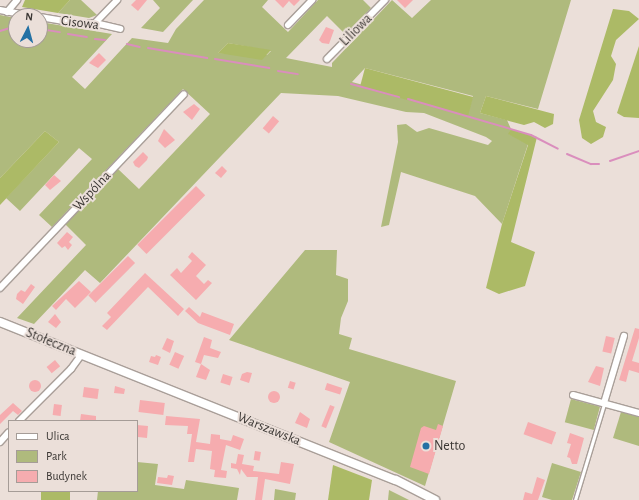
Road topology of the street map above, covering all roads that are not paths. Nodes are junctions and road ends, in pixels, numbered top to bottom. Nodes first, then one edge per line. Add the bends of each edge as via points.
1 (17, 0) edge
2 (117, 0) edge
3 (312, 0) edge
4 (385, 0) edge
5 (0, 10) edge
6 (7, 12) joint
7 (48, 18) edge
8 (95, 23) junction
9 (288, 25) dead end
10 (120, 29) dead end
11 (327, 59) dead end
12 (184, 94) dead end
13 (0, 288) edge
14 (0, 322) edge
15 (624, 336) dead end
16 (81, 355) junction
17 (101, 363) joint
18 (573, 395) dead end
19 (604, 403) junction
20 (639, 413) edge
21 (20, 420) edge
22 (8, 433) edge
23 (0, 442) edge
24 (435, 500) edge
25 (575, 500) edge

1 - 6 street
2 - 8 street
3 - 9 street
4 - 11 street, Liliowa
5 - 6 street
7 - 8 street, Cisowa via 81,24
8 - 10 street, Cisowa
12 - 13 street, Wspólna
14 - 16 main road, Stołeczna
15 - 19 street
16 - 17 main road, Stołeczna
16 - 21 street via 71,370
17 - 24 main road, Warszawska via 396,480
18 - 19 street
19 - 20 street
19 - 25 lane
22 - 23 street

